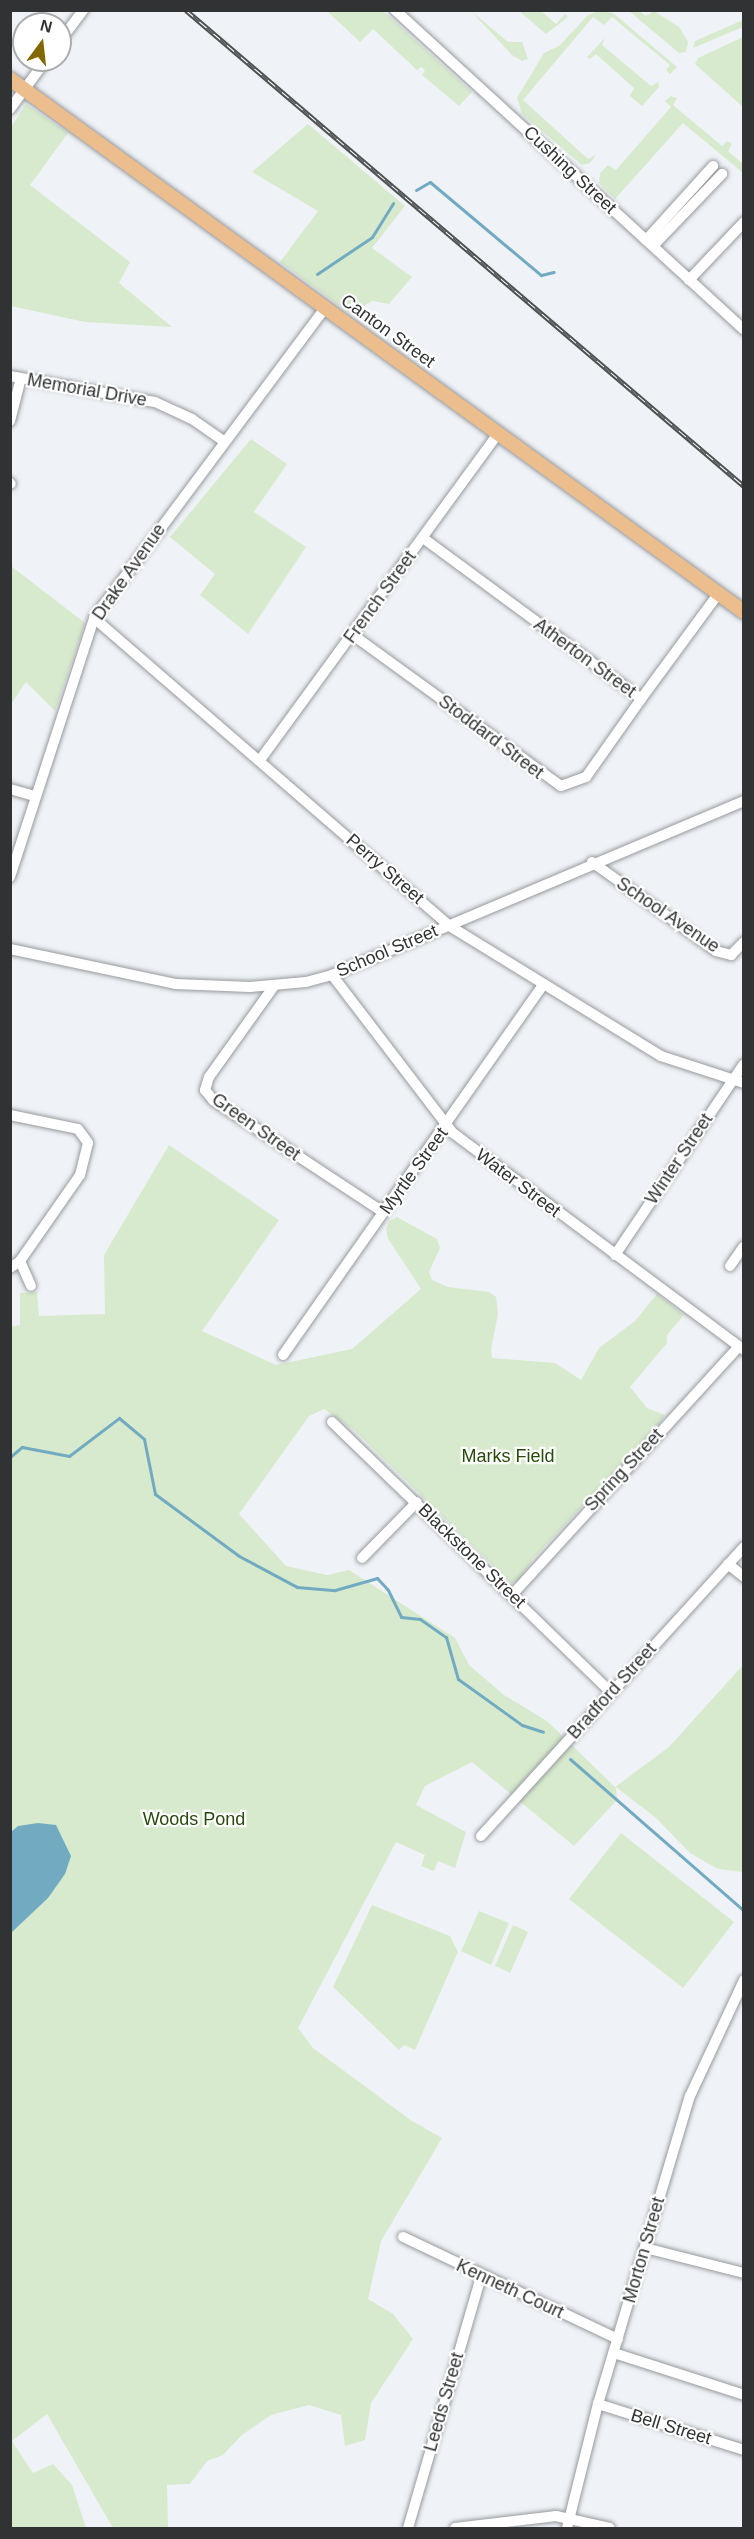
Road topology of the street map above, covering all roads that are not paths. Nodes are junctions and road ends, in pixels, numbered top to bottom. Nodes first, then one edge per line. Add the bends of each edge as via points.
1 (83, 10) edge
2 (395, 10) edge
3 (72, 25) edge
4 (37, 72) edge
5 (10, 80) edge
6 (24, 89) junction
7 (10, 109) edge
8 (717, 170) dead end
9 (744, 222) edge
10 (649, 243) junction
11 (690, 280) junction
12 (325, 308) junction
13 (744, 330) edge
14 (16, 377) edge
15 (10, 421) edge
16 (498, 434) junction
17 (225, 442) junction
18 (423, 538) junction
19 (718, 594) junction
20 (744, 612) edge
21 (94, 618) junction
22 (353, 635) junction
23 (641, 699) junction
24 (260, 760) junction
25 (10, 789) edge
26 (35, 796) junction
27 (744, 801) edge
28 (592, 862) junction
29 (10, 877) edge
30 (448, 924) junction
31 (744, 942) edge
32 (10, 949) edge
33 (332, 975) junction
34 (543, 985) junction
35 (274, 986) junction
36 (744, 1064) edge
37 (738, 1081) edge
38 (10, 1115) edge
39 (447, 1126) junction
40 (383, 1212) junction
41 (744, 1246) edge
42 (615, 1255) junction
43 (20, 1261) junction
44 (730, 1266) dead end
45 (10, 1268) edge
46 (31, 1286) dead end
47 (741, 1348) edge
48 (284, 1355) dead end
49 (332, 1422) dead end
50 (417, 1502) junction
51 (744, 1547) edge
52 (362, 1558) dead end
53 (728, 1564) junction
54 (744, 1577) edge
55 (513, 1596) junction
56 (611, 1692) junction
57 (481, 1836) dead end
58 (743, 1982) edge
59 (404, 2237) dead end
60 (645, 2248) junction
61 (744, 2273) edge
62 (481, 2276) junction
63 (618, 2339) junction
64 (614, 2353) junction
65 (744, 2395) edge
66 (598, 2404) junction
67 (744, 2450) edge
68 (570, 2517) junction
69 (408, 2529) edge
70 (455, 2529) edge
71 (567, 2529) edge
72 (610, 2529) edge

1 - 3 street
2 - 10 street, Cushing Street
4 - 6 street
5 - 6 main road, Canton Street
6 - 7 street
6 - 12 main road, Canton Street
8 - 10 street
9 - 11 street
10 - 11 street, Cushing Street
11 - 13 street, Cushing Street
12 - 16 main road, Canton Street
12 - 17 street, Drake Avenue
14 - 15 street
14 - 17 street, Memorial Drive via 155,402 192,419
16 - 18 street, French Street
16 - 19 main road, Canton Street
17 - 21 street, Drake Avenue
18 - 22 street, French Street
18 - 23 street, Atherton Street
19 - 20 main road, Canton Street
19 - 23 street, Atherton Street
21 - 24 street, Perry Street
21 - 26 street, Drake Avenue
22 - 23 street, Stoddard Street via 561,786 586,777
22 - 24 street, French Street
24 - 30 street, Perry Street
25 - 26 street
26 - 29 street, Drake Avenue
27 - 28 street, School Street
28 - 30 street, School Street
28 - 31 street, School Avenue via 716,951 731,955
30 - 33 street, School Street
30 - 34 street, Perry Street
32 - 35 street, School Street via 176,984
33 - 35 street, School Street
33 - 39 street, Water Street
34 - 37 street, Perry Street via 661,1056
34 - 39 street, Myrtle Street
35 - 40 street, Green Street via 208,1077 205,1090 213,1100
36 - 37 street, Winter Street
37 - 42 street, Winter Street
38 - 43 street via 78,1129 88,1143 83,1170
39 - 40 street, Myrtle Street
39 - 42 street, Water Street via 474,1151
40 - 48 street, Myrtle Street
41 - 44 street
42 - 47 street, Water Street
43 - 45 street
43 - 46 street
47 - 55 street, Spring Street
49 - 50 street, Blackstone Street
50 - 52 street
50 - 55 street, Blackstone Street
51 - 53 street, Bradford Street
53 - 54 street
53 - 56 street, Bradford Street
55 - 56 street, Blackstone Street
56 - 57 street, Bradford Street
58 - 60 street, Morton Street via 690,2096
59 - 62 street, Kenneth Court
60 - 61 street
60 - 63 street, Morton Street
62 - 63 street, Kenneth Court
62 - 69 street, Leeds Street
63 - 64 street, Morton Street
64 - 65 street
64 - 66 street, Morton Street
66 - 67 street, Bell Street
66 - 68 street, Morton Street
68 - 70 street
68 - 71 street, Morton Street
68 - 72 street

